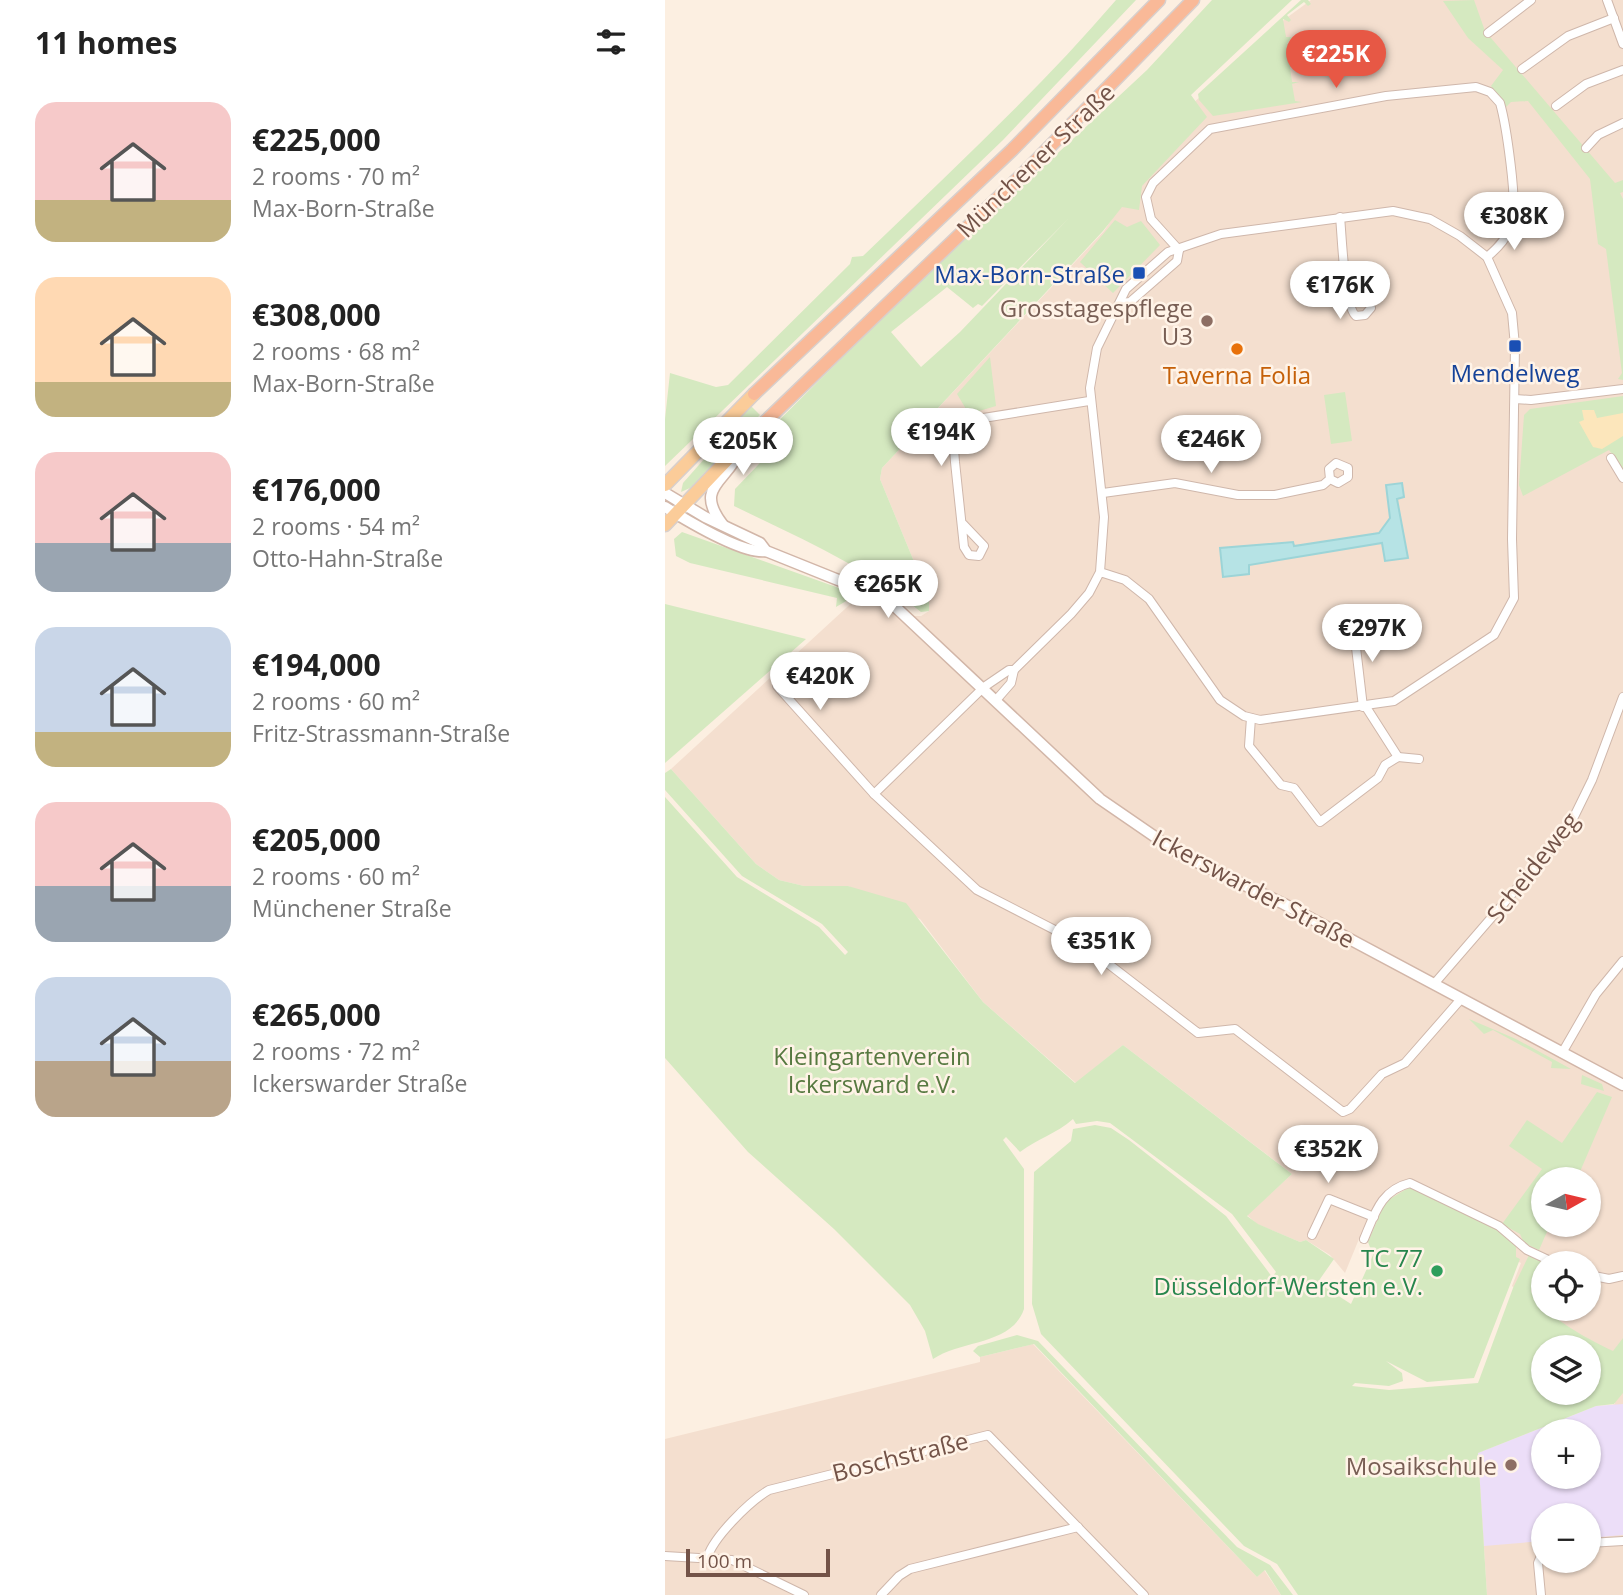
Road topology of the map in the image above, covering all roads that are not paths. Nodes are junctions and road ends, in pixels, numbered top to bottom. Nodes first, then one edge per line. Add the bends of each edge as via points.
1 (1159, 0) edge
2 (1193, 0) edge
3 (1531, 0) edge
4 (1607, 0) edge
5 (1613, 18) junction
6 (1487, 33) dead end
7 (1623, 44) edge
8 (1523, 69) dead end
9 (1623, 70) edge
10 (1556, 106) dead end
11 (1623, 123) edge
12 (1586, 148) dead end
13 (1340, 217) junction
14 (1179, 250) junction
15 (1487, 257) junction
16 (1347, 288) dead end
17 (1121, 303) junction
18 (1623, 389) edge
19 (754, 394) joint
20 (1515, 399) junction
21 (1089, 401) junction
22 (742, 444) junction
23 (1611, 458) dead end
24 (1330, 478) dead end
25 (1623, 478) edge
26 (665, 485) edge
27 (665, 493) edge
28 (1103, 493) junction
29 (675, 508) edge
30 (963, 524) dead end
31 (665, 525) edge
32 (724, 526) junction
33 (766, 551) junction
34 (1100, 572) junction
35 (1351, 637) dead end
36 (1014, 670) junction
37 (777, 686) dead end
38 (984, 687) junction
39 (1623, 697) edge
40 (997, 699) junction
41 (1364, 707) junction
42 (1251, 718) junction
43 (1398, 757) junction
44 (1419, 759) dead end
45 (874, 794) junction
46 (1623, 961) edge
47 (1434, 984) junction
48 (1461, 999) junction
49 (1562, 1053) junction
50 (1623, 1085) edge
51 (1374, 1217) junction
52 (1312, 1235) dead end
53 (1364, 1239) dead end
54 (1531, 1252) edge
55 (1623, 1276) edge
56 (1601, 1277) edge
57 (1078, 1527) junction
58 (1623, 1541) edge
59 (1601, 1542) edge
60 (665, 1556) edge
61 (707, 1559) junction
62 (1539, 1573) edge
63 (803, 1595) edge
64 (881, 1595) edge
65 (1144, 1595) edge
66 (1541, 1595) edge

1 - 19 highway, Münchener Straße via 1012,150
2 - 22 highway, Münchener Straße via 1037,160
3 - 6 street
4 - 5 street
5 - 7 street
5 - 8 street via 1568,36
9 - 10 street via 1586,84
11 - 12 street via 1598,135
13 - 14 street via 1221,234
13 - 15 street via 1393,211 1420,216 1460,236
13 - 16 street
14 - 15 street via 1151,219 1146,197 1153,183 1210,129 1386,96 1476,87 1490,92 1500,103 1513,201 1511,225 1503,243
14 - 17 street via 1168,252 1126,289
14 - 17 street via 1177,261 1130,302
15 - 20 street via 1512,313
17 - 21 street via 1097,348
18 - 20 street
19 - 26 main road, Münchener Straße
20 - 41 street via 1512,538 1516,582 1506,617 1494,635 1394,701
21 - 28 street
21 - 30 street via 971,420 954,449
22 - 29 main road, Münchener Straße
22 - 32 main road via 711,492 712,507
23 - 25 street
24 - 28 street via 1323,485 1275,495 1238,495 1175,483
27 - 29 main road, Ickerswarder Straße
28 - 34 street
29 - 31 main road, Münchener Straße
29 - 32 main road, Ickerswarder Straße
29 - 33 main road, Ickerswarder Straße via 757,552
32 - 33 main road, Ickerswarder Straße via 760,543
33 - 38 main road, Ickerswarder Straße via 888,600
34 - 36 street via 1071,614
34 - 42 street via 1125,580 1143,593 1220,700
35 - 41 street via 1355,639
36 - 38 street
36 - 40 street via 1011,683
37 - 45 street
38 - 40 main road, Ickerswarder Straße
38 - 45 street
39 - 47 street, Scheideweg via 1568,829
40 - 47 main road, Ickerswarder Straße via 1100,799 1137,827 1180,854
41 - 42 street
41 - 43 street
42 - 43 street via 1249,746 1280,785 1294,788 1320,822
43 - 44 street
45 - 48 street via 977,890 1084,945 1198,1033 1235,1029 1343,1112 1382,1073 1405,1063
46 - 49 street via 1596,994
47 - 48 main road, Ickerswarder Straße
48 - 49 main road, Ickerswarder Straße
49 - 50 main road, Ickerswarder Straße
51 - 52 street via 1329,1199
51 - 53 street
51 - 54 street via 1384,1196 1395,1186 1410,1183 1499,1226
55 - 56 street
57 - 61 street, Boschstraße via 996,1440 981,1435 769,1490 710,1548
57 - 64 street via 910,1569
57 - 65 street, Boschstraße
58 - 59 street
60 - 61 street
61 - 63 street via 732,1560
62 - 66 street

